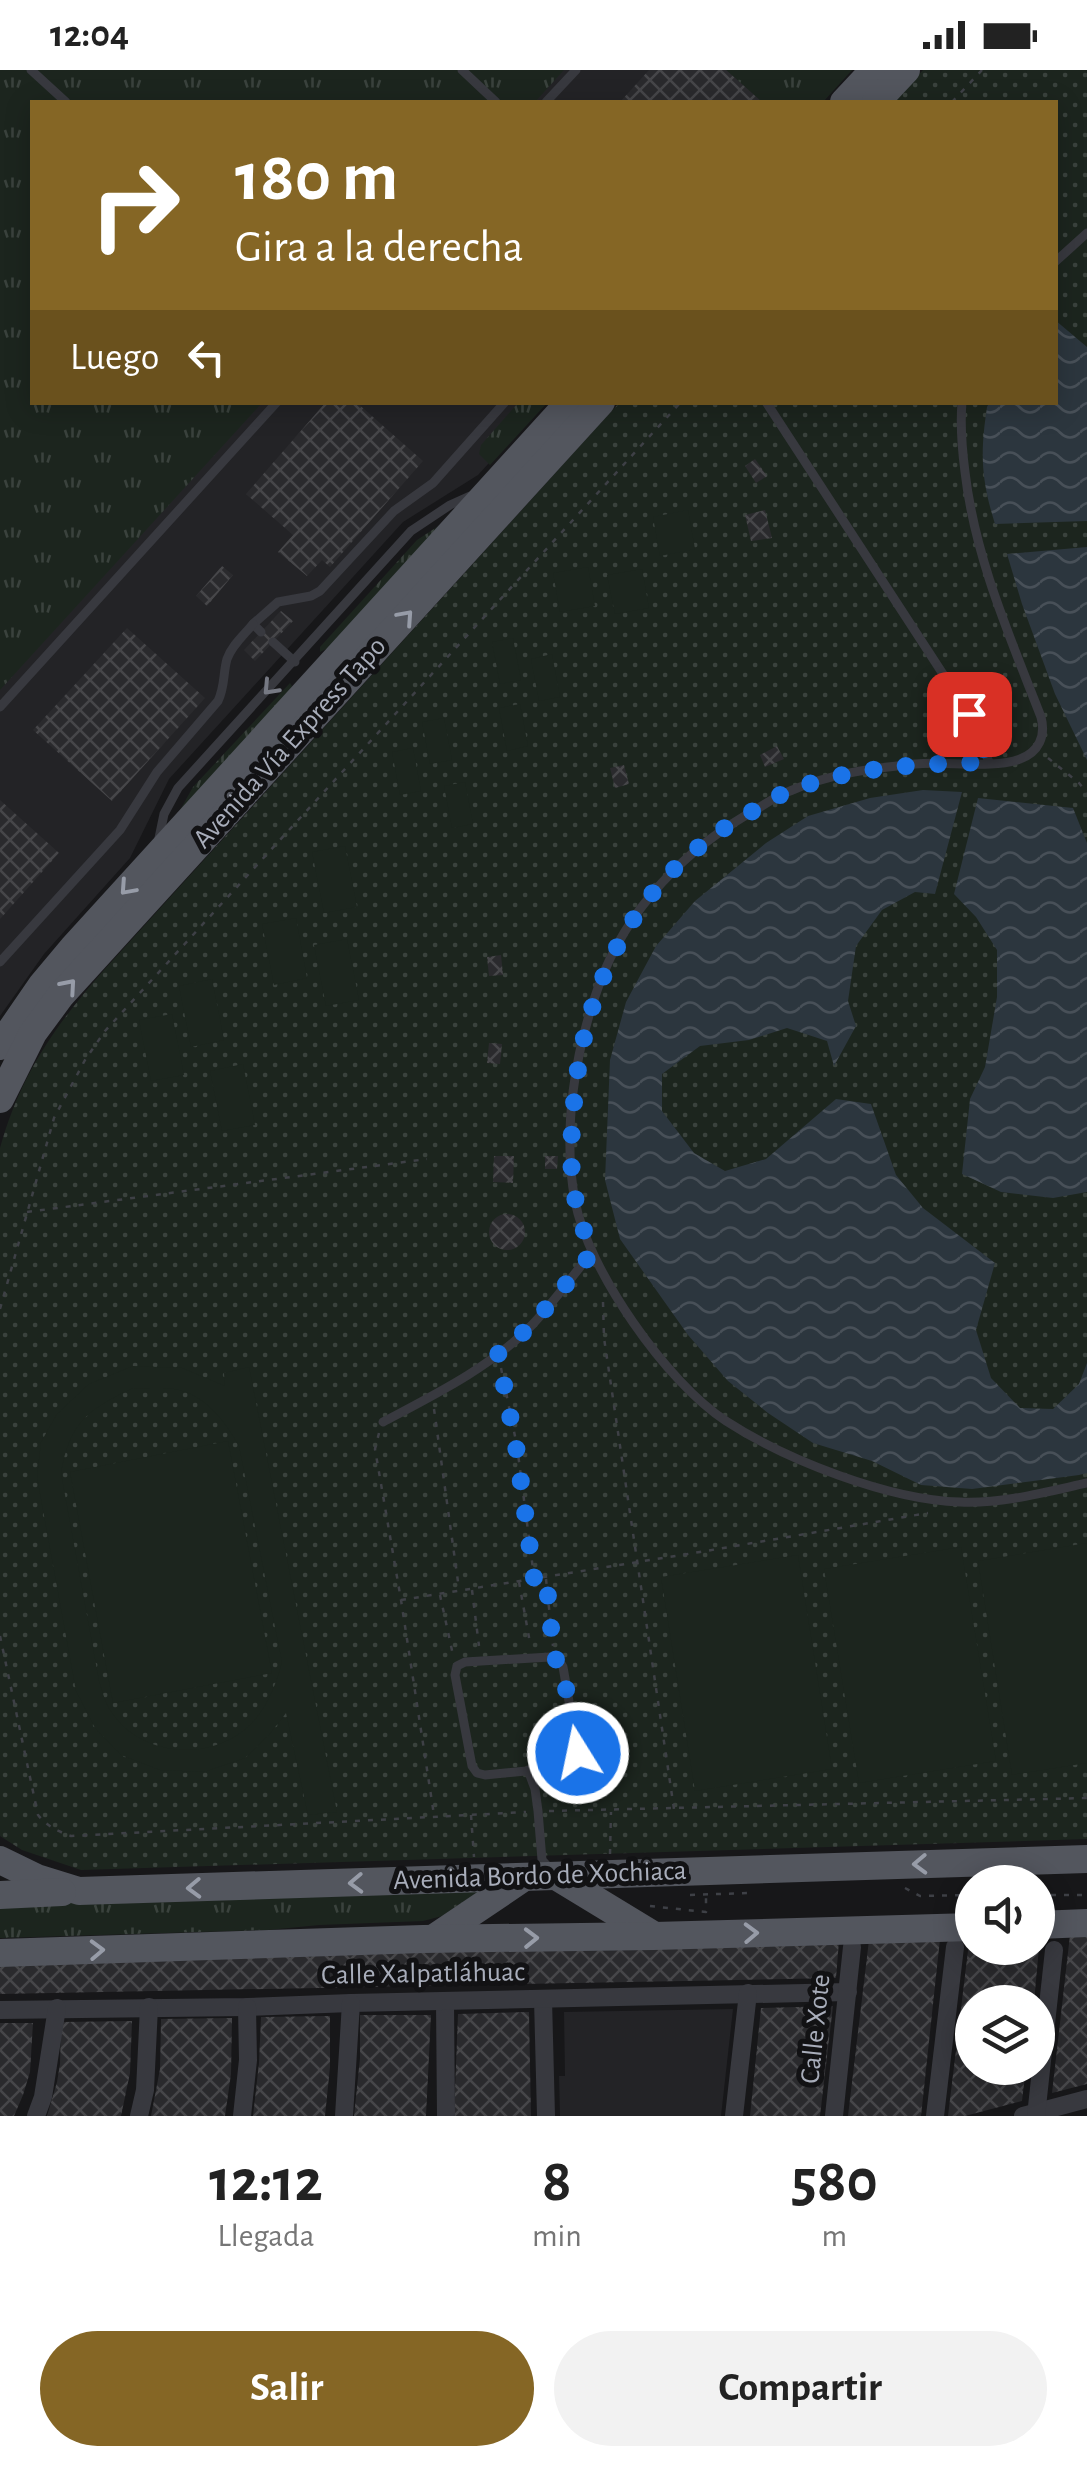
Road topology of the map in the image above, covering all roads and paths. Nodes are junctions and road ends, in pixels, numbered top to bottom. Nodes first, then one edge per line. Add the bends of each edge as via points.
1 (31, 70) edge
2 (462, 70) edge
3 (576, 70) edge
4 (874, 70) edge
5 (906, 70) edge
6 (982, 70) edge
7 (64, 100) edge
8 (494, 100) edge
9 (548, 100) edge
10 (846, 100) edge
11 (878, 100) edge
12 (954, 100) edge
13 (1087, 233) edge
14 (1058, 259) edge
15 (274, 405) edge
16 (503, 405) edge
17 (567, 405) edge
18 (598, 405) edge
19 (679, 405) edge
20 (768, 405) edge
21 (962, 405) edge
22 (495, 485) junction
23 (273, 642) dead end
24 (294, 662) junction
25 (0, 708) edge
26 (1036, 749) junction
27 (989, 762) junction
28 (1087, 793) edge
29 (156, 856) junction
30 (0, 962) edge
31 (0, 1046) edge
32 (0, 1098) edge
33 (427, 1159) dead end
34 (26, 1212) junction
35 (592, 1253) junction
36 (604, 1276) junction
37 (0, 1308) edge
38 (498, 1354) junction
39 (432, 1396) junction
40 (382, 1422) joint
41 (1087, 1483) edge
42 (946, 1501) junction
43 (636, 1562) junction
44 (546, 1576) junction
45 (534, 1578) junction
46 (519, 1581) junction
47 (472, 1588) junction
48 (459, 1590) junction
49 (440, 1594) junction
50 (401, 1600) junction
51 (0, 1636) edge
52 (554, 1657) junction
53 (532, 1658) junction
54 (481, 1661) junction
55 (457, 1666) junction
56 (528, 1770) junction
57 (1087, 1798) edge
58 (674, 1810) junction
59 (538, 1811) junction
60 (434, 1816) junction
61 (1087, 1858) edge
62 (0, 1860) edge
63 (541, 1871) junction
64 (898, 1886) dead end
65 (79, 1892) junction
66 (744, 1893) dead end
67 (1087, 1894) edge
68 (0, 1895) edge
69 (689, 1895) dead end
70 (706, 1895) junction
71 (1055, 1895) edge
72 (955, 1896) edge
73 (650, 1906) dead end
74 (1087, 1923) edge
75 (1055, 1924) edge
76 (654, 1936) junction
77 (955, 1937) edge
78 (433, 1939) junction
79 (852, 1948) dead end
80 (0, 1953) edge
81 (959, 1965) edge
82 (1052, 1965) edge
83 (848, 1992) junction
84 (748, 1993) junction
85 (543, 1999) junction
86 (350, 2002) junction
87 (445, 2002) junction
88 (149, 2007) junction
89 (247, 2007) junction
90 (57, 2008) junction
91 (0, 2010) edge
92 (1087, 2099) edge
93 (1032, 2115) edge
94 (36, 2116) edge
95 (139, 2116) edge
96 (242, 2116) edge
97 (344, 2116) edge
98 (446, 2116) edge
99 (546, 2116) edge
100 (734, 2116) edge
101 (834, 2116) edge
102 (934, 2116) edge

1 - 7 lane
2 - 8 lane
3 - 9 lane
4 - 10 main road
5 - 11 main road
6 - 12 path
13 - 14 lane
15 - 25 lane
16 - 30 lane via 320,592 278,602 232,649 218,701 157,772 120,830
17 - 22 main road, Avenida Vía Express Tapo
32 -> 18 main road, Avenida Vía Express Tapo via 33,1033 62,995
19 - 34 path via 105,1031 54,1118
20 - 27 lane via 969,714
21 - 26 lane via 969,502 1044,728
22 - 24 lane via 411,532
22 - 29 main road, Avenida Vía Express Tapo
23 - 24 lane
24 -> 29 lane via 178,788 164,814
26 - 27 lane via 1016,761
26 - 28 path
27 - 35 lane via 844,774 789,791 727,826 660,884 614,950 585,1025 570,1142 576,1201
29 -> 31 main road, Avenida Vía Express Tapo via 42,985
33 - 34 path
34 - 37 path
35 - 36 lane
35 - 38 lane via 532,1325
36 - 42 lane via 668,1368 724,1420 802,1461
36 - 43 path via 604,1338
38 - 39 lane
38 - 45 path
39 - 40 lane
39 - 48 path
40 - 50 path via 375,1449
41 - 42 lane via 998,1500
42 - 43 path via 924,1514
43 - 44 path
43 - 58 path
44 - 45 path
44 - 52 path
45 - 46 path
46 - 47 path
46 - 53 path
47 - 48 path
47 - 54 path
48 - 49 path
49 - 50 path
49 - 55 path
50 - 60 path
51 - 60 path via 38,1815 58,1832
52 - 53 lane
52 - 56 lane via 562,1667 578,1758 568,1766
53 - 54 lane
54 - 55 lane
55 - 56 lane via 474,1770
56 - 59 lane
57 - 58 path
58 - 59 path
59 - 60 path
59 - 63 lane
61 -> 63 main road, Avenida Bordo de Xochiaca
62 - 65 main road, Avenida Bordo de Xochiaca
63 -> 65 main road, Avenida Bordo de Xochiaca
63 - 76 main road
63 - 78 main road
64 - 72 path via 920,1896
65 - 68 main road
66 - 70 path
67 - 71 path
69 - 70 path
70 - 73 path via 706,1912
74 - 75 main road
76 -> 77 main road
78 -> 76 main road
80 -> 78 main road
79 - 83 street, Calle Xote
81 - 102 street
82 - 93 street
83 - 84 street, Calle Xalpatláhuac
83 - 101 street, Calle Xote
84 - 85 street, Calle Xalpatláhuac
84 - 100 street
85 - 87 street, Calle Xalpatláhuac
85 - 99 street
86 - 87 street, Calle Xalpatláhuac
86 - 89 street, Calle Xalpatláhuac
86 - 97 street
87 - 98 street
88 - 89 street, Calle Xalpatláhuac
88 - 90 street, Calle Xalpatláhuac
88 - 95 street
89 - 96 street
90 - 91 street, Calle Xalpatláhuac
90 - 94 street
92 - 93 street

